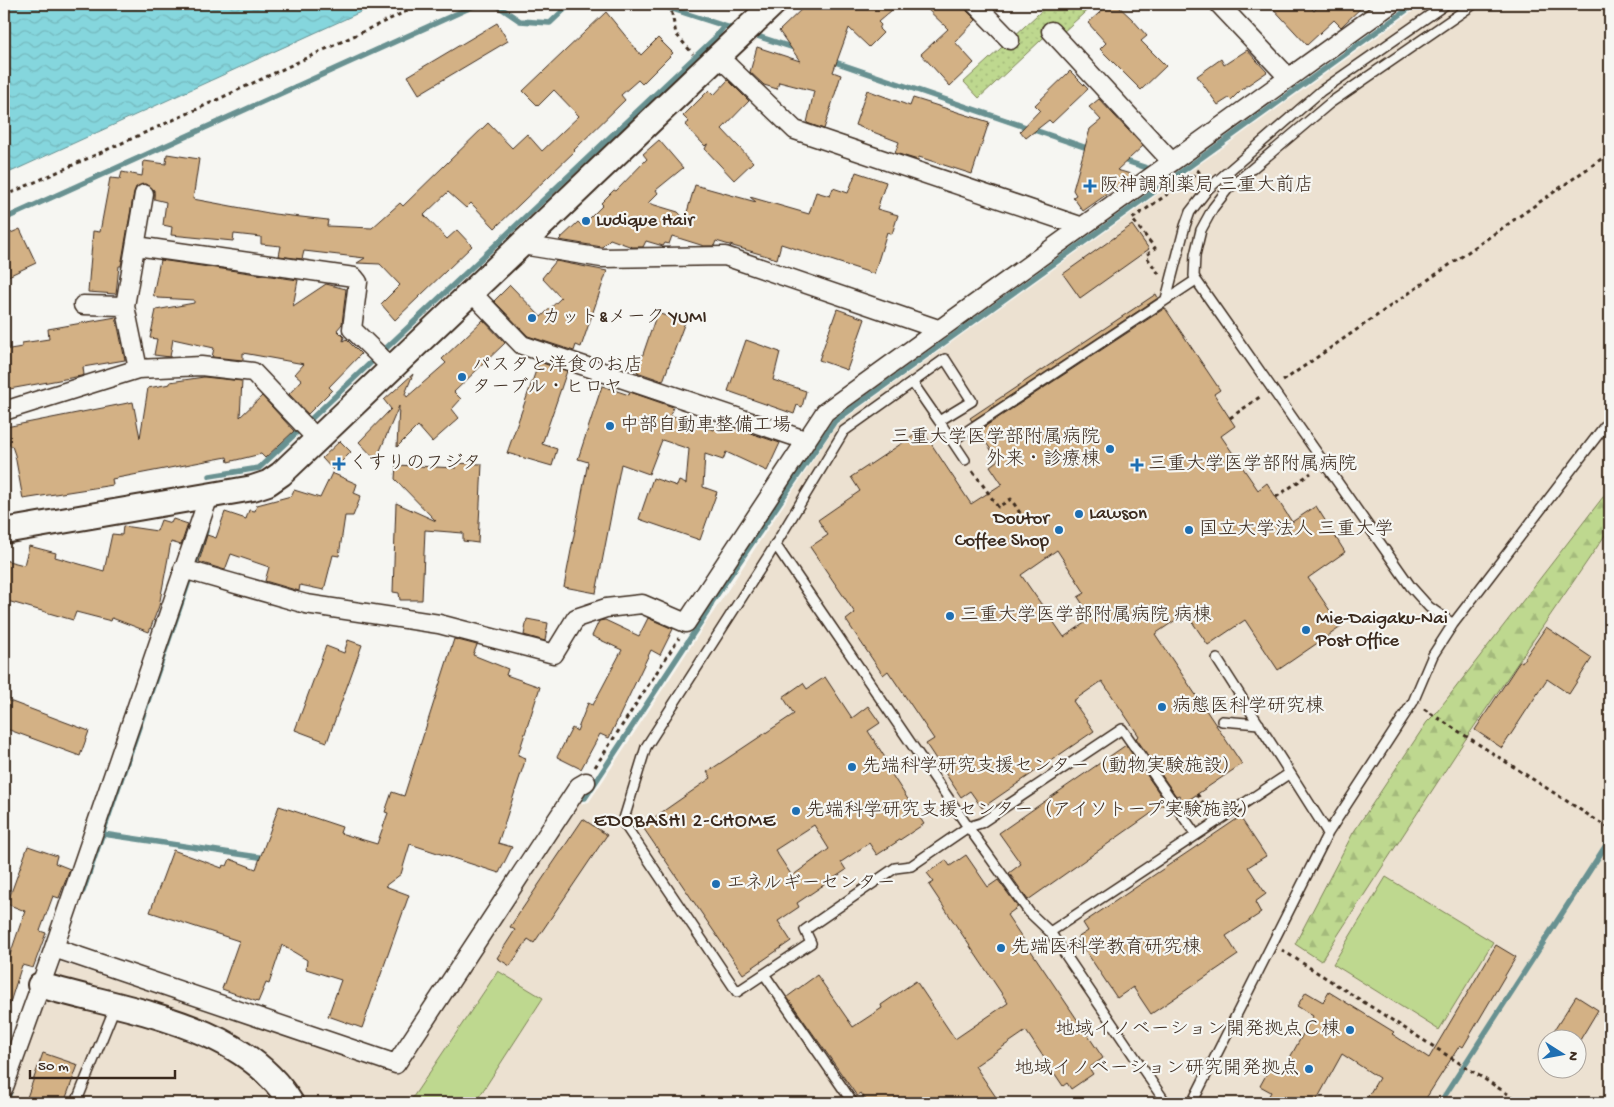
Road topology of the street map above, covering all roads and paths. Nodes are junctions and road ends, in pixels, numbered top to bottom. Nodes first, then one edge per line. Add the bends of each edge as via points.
1 (422, 4) edge
2 (670, 4) edge
3 (773, 4) edge
4 (975, 4) edge
5 (1219, 4) edge
6 (1391, 4) edge
7 (1446, 4) edge
8 (1474, 4) edge
9 (1051, 31) dead end
10 (1010, 40) dead end
11 (712, 62) junction
12 (1289, 78) junction
13 (1610, 153) edge
14 (1178, 157) junction
15 (144, 194) dead end
16 (4, 196) edge
17 (1080, 226) junction
18 (522, 245) junction
19 (136, 246) junction
20 (1160, 276) dead end
21 (1196, 280) junction
22 (472, 292) junction
23 (1166, 299) junction
24 (84, 306) dead end
25 (125, 306) junction
26 (938, 329) junction
27 (392, 368) junction
28 (138, 370) junction
29 (912, 382) junction
30 (1279, 384) dead end
31 (1262, 395) dead end
32 (4, 412) edge
33 (1230, 418) dead end
34 (1610, 418) edge
35 (939, 422) junction
36 (317, 439) junction
37 (805, 440) junction
38 (952, 442) junction
39 (965, 460) joint
40 (1311, 473) dead end
41 (209, 496) junction
42 (1276, 497) dead end
43 (1025, 520) dead end
44 (4, 531) edge
45 (775, 544) junction
46 (184, 569) junction
47 (686, 623) junction
48 (1453, 624) junction
49 (1217, 659) dead end
50 (1413, 702) junction
51 (1222, 721) dead end
52 (1259, 724) junction
53 (1290, 773) junction
54 (586, 782) joint
55 (1197, 794) dead end
56 (1217, 822) junction
57 (968, 827) junction
58 (1610, 829) edge
59 (1328, 833) junction
60 (1196, 836) junction
61 (1050, 932) junction
62 (1273, 944) junction
63 (54, 948) junction
64 (764, 974) junction
65 (49, 987) junction
66 (116, 1004) junction
67 (4, 1087) edge
68 (76, 1103) edge
69 (291, 1103) edge
70 (853, 1103) edge
71 (1166, 1103) edge
72 (1192, 1103) edge
73 (1522, 1103) edge

1 - 16 path
2 - 11 path via 676,34
3 - 11 street
4 - 10 street
5 - 12 street
6 - 12 street
7 - 23 lane via 1321,91 1208,189 1190,212 1184,226
8 - 21 lane via 1330,103 1227,190 1201,230 1195,255
9 - 14 street
11 - 17 street via 795,130
11 - 18 street
12 - 14 street
13 - 30 path
14 - 17 street
14 - 20 path via 1199,172 1132,219 1155,248 1146,256
15 - 19 street
17 - 26 street
18 - 22 street
18 - 26 street via 602,258 725,256
19 - 25 street
19 - 27 street via 354,277 358,282 352,330
21 - 23 lane
21 - 48 lane via 1410,587 1429,607
22 - 27 street
22 - 37 street via 522,344
23 - 38 lane
24 - 25 street
25 - 28 street
26 - 37 street via 825,412
27 - 36 street
28 - 32 street
28 - 36 street via 201,366 253,372
29 - 35 lane
29 - 35 lane via 945,359 972,400
29 - 45 lane via 844,431
31 - 33 path
34 - 48 lane
35 - 38 lane
36 - 41 street via 282,474 268,483
37 - 47 street
38 - 39 lane
39 - 43 path via 998,507 1011,499
40 - 42 path
41 - 44 street
41 - 46 street
45 - 57 lane
45 - 64 lane via 646,747 623,822 737,992
46 - 47 street via 306,604 439,624 554,654 576,618 606,608 642,604
46 - 63 street
47 - 54 path
48 - 50 lane via 1433,655
49 - 52 lane
50 - 58 path
50 - 59 lane
51 - 52 lane
52 - 53 lane
53 - 56 lane
53 - 59 lane
54 - 63 street via 579,786 396,1064
55 - 56 path
56 - 60 lane
57 - 60 lane via 981,823 1122,729
57 - 61 lane via 1029,912
57 - 64 lane via 911,866 895,868 805,930 811,942
59 - 62 lane
60 - 61 lane
61 - 71 lane
62 - 72 lane
62 - 73 path
63 - 65 street
64 - 70 lane
65 - 66 street
65 - 67 street
66 - 68 lane
66 - 69 street via 191,1029 242,1054 272,1077

